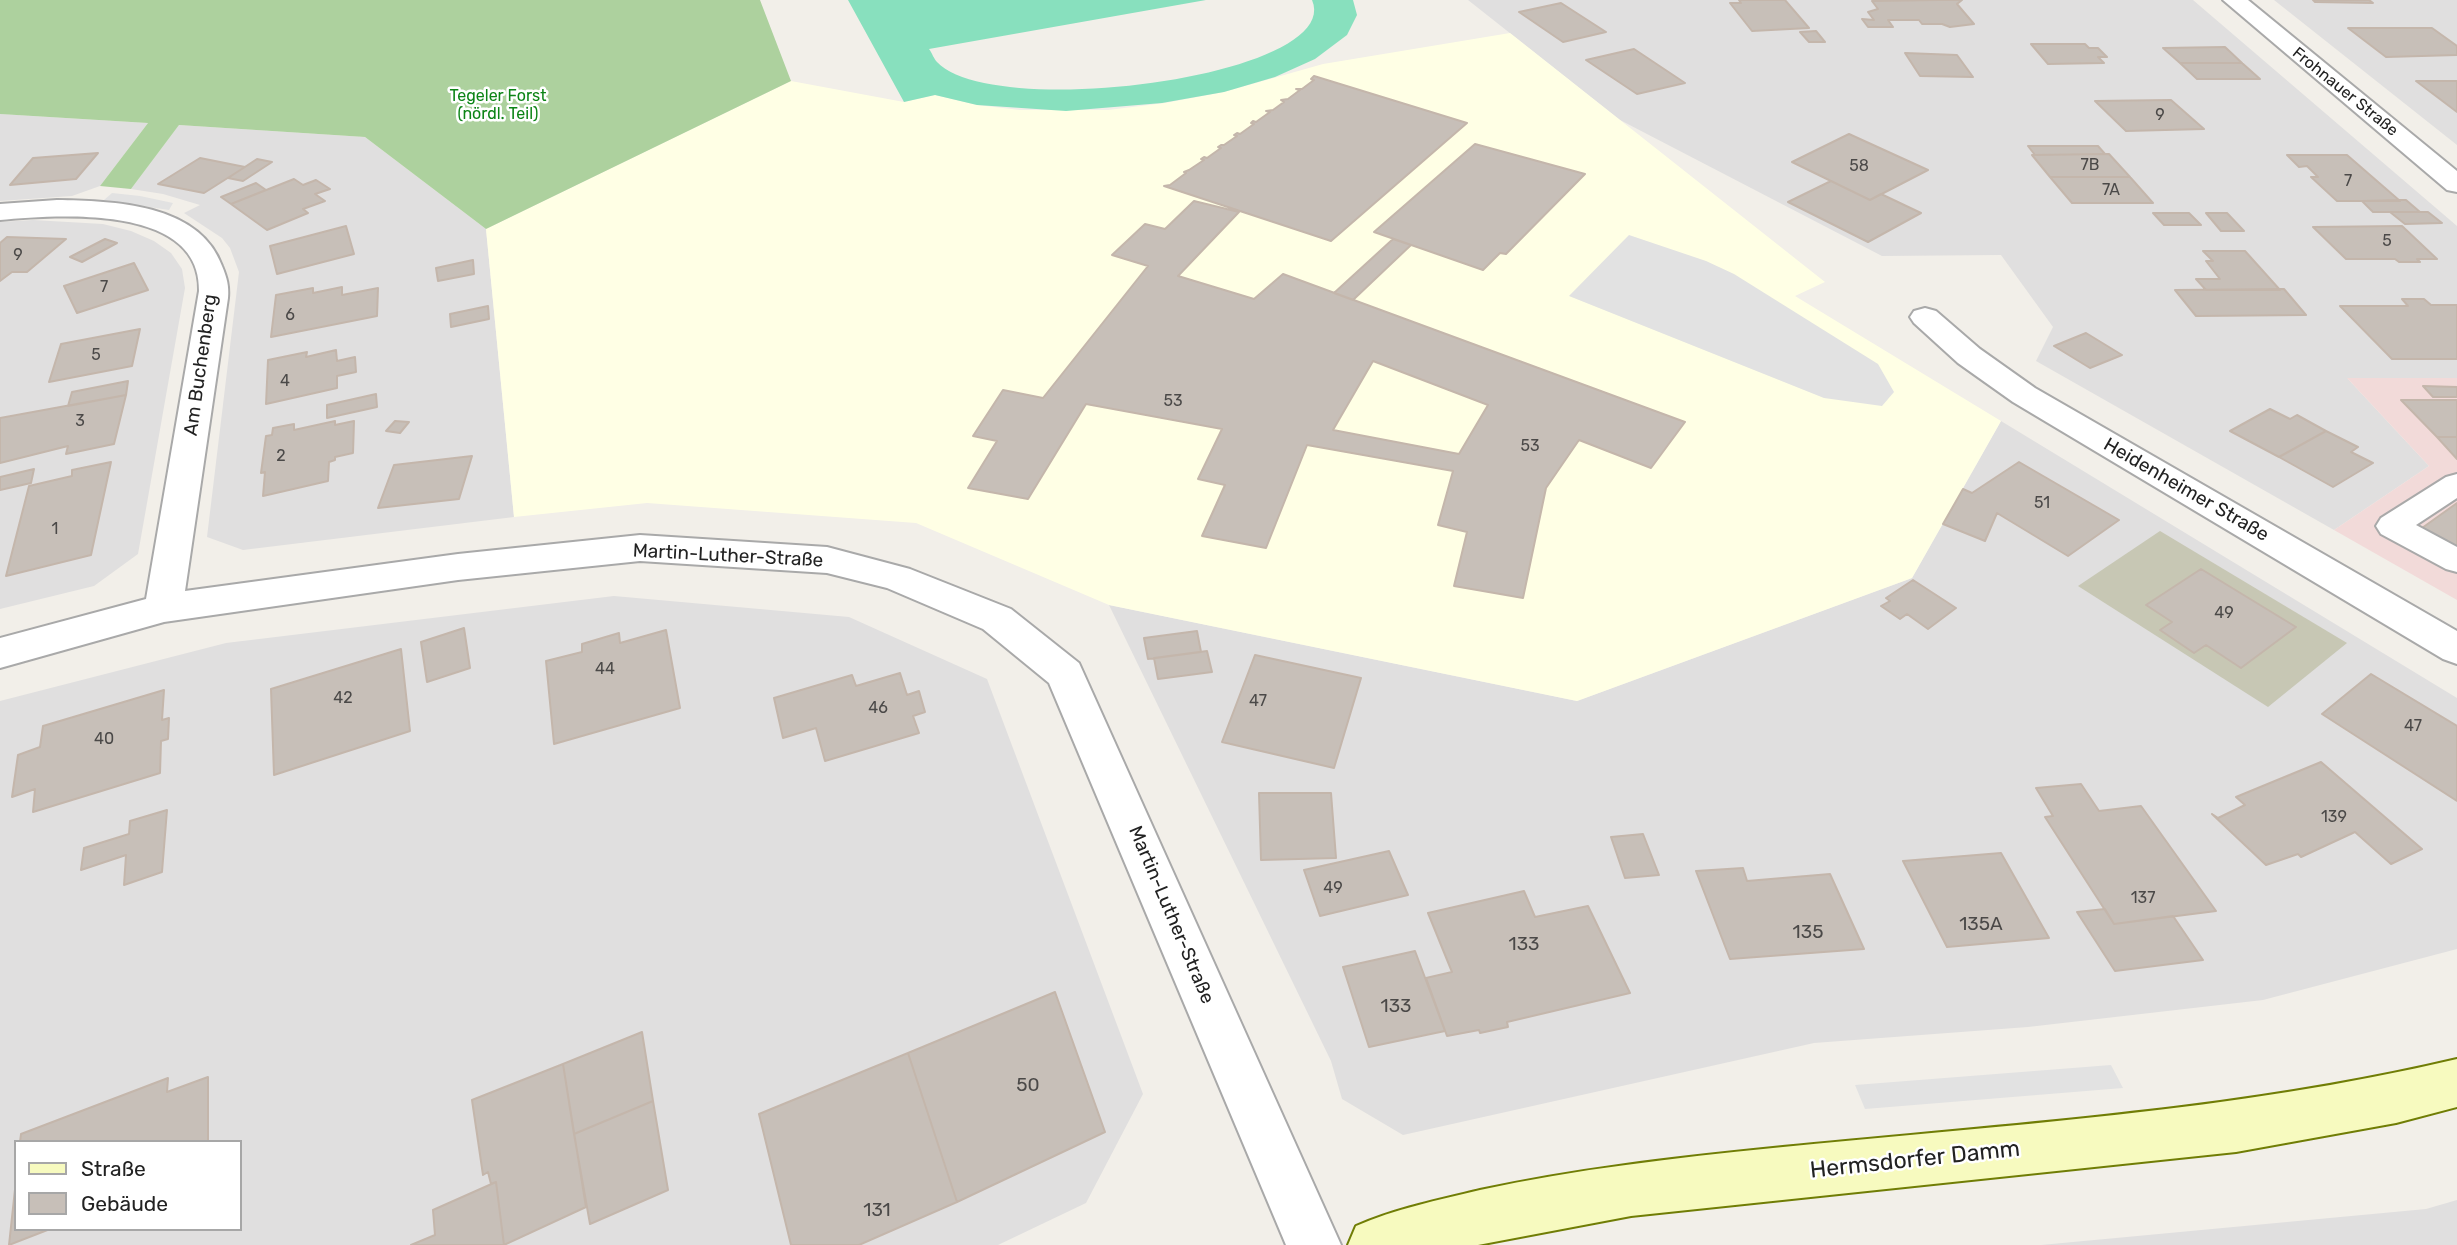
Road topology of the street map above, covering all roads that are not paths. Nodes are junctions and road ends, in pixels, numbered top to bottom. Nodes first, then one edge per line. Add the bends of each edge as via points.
1 (2234, 0) edge
2 (2457, 184) edge
3 (0, 212) edge
4 (1925, 317) dead end
5 (2457, 484) edge
6 (2457, 561) edge
7 (164, 608) junction
8 (2457, 649) edge
9 (0, 653) edge
10 (2457, 1083) edge
11 (1314, 1245) edge
12 (1375, 1245) edge

1 - 2 street, Frohnauer Straße
3 - 7 street, Am Buchenberg via 42,208 124,211 188,236 204,254 214,281 211,308
4 - 8 street, Heidenheimer Straße via 2024,395
5 - 6 lane via 2392,526
7 - 9 street, Martin-Luther-Straße
7 - 11 street, Martin-Luther-Straße via 458,567 640,548 827,560 897,578 997,619 1065,674
10 - 12 main road, Hermsdorfer Damm via 2236,1127 1631,1189 1517,1209

